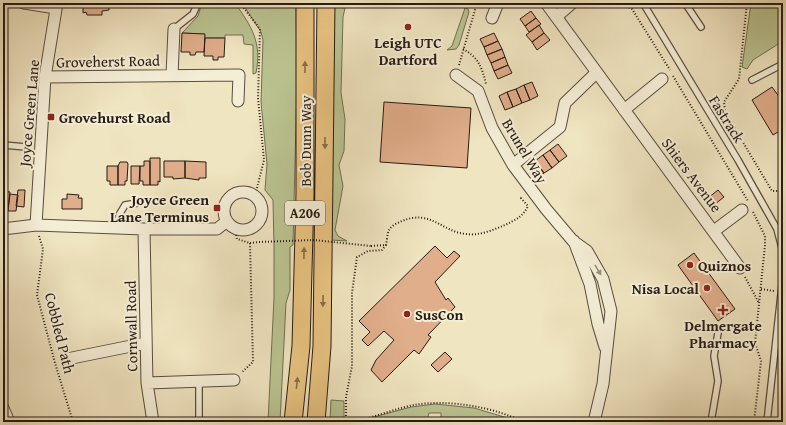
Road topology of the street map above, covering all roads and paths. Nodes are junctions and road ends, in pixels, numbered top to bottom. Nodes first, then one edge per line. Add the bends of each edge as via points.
1 (24, 3) edge
2 (198, 3) edge
3 (240, 3) edge
4 (305, 3) edge
5 (326, 3) edge
6 (477, 3) edge
7 (498, 3) edge
8 (546, 3) edge
9 (572, 3) edge
10 (621, 3) edge
11 (642, 3) edge
12 (685, 3) edge
13 (747, 3) edge
14 (56, 5) edge
15 (556, 17) junction
16 (492, 18) dead end
17 (701, 27) dead end
18 (174, 29) joint
19 (783, 44) edge
20 (782, 66) edge
21 (596, 73) junction
22 (456, 75) joint
23 (172, 76) junction
24 (45, 77) junction
25 (662, 79) dead end
26 (752, 80) dead end
27 (238, 101) dead end
28 (624, 110) junction
29 (3, 145) edge
30 (26, 147) dead end
31 (513, 165) junction
32 (783, 191) edge
33 (255, 196) junction
34 (150, 201) dead end
35 (528, 206) dead end
36 (748, 208) junction
37 (231, 224) junction
38 (36, 225) junction
39 (118, 228) junction
40 (3, 229) edge
41 (144, 229) junction
42 (714, 231) junction
43 (250, 242) junction
44 (386, 245) junction
45 (783, 252) edge
46 (740, 268) joint
47 (783, 276) edge
48 (760, 304) junction
49 (718, 333) dead end
50 (146, 343) junction
51 (67, 359) dead end
52 (234, 380) joint
53 (199, 381) junction
54 (147, 384) junction
55 (3, 408) edge
56 (9, 422) edge
57 (73, 422) edge
58 (153, 422) edge
59 (199, 422) edge
60 (293, 422) edge
61 (316, 422) edge
62 (346, 422) edge
63 (352, 422) edge
64 (523, 422) edge
65 (594, 422) edge
66 (711, 422) edge
67 (754, 422) edge
68 (767, 422) edge

1 - 14 street
2 - 18 lane, Groveherst Road via 193,14
3 - 33 path via 260,29 258,98 264,160
60 -> 4 main road, Bob Dunn Way / A206 via 301,346 305,194
5 -> 61 main road, Bob Dunn Way / A206 via 322,346
6 - 22 path
7 - 16 street
8 - 15 street, Shiers Avenue
9 - 15 street
10 - 36 path via 632,9 640,20
11 - 45 lane, Fastrack via 746,174 777,229
12 - 17 lane
13 - 32 path via 739,79 724,102 725,112 772,191
14 - 24 street, Joyce Green Lane
15 - 21 street, Shiers Avenue
18 - 23 street, Groveherst Road
19 - 20 path via 779,46
20 - 26 lane
21 - 28 street, Shiers Avenue
21 - 31 street via 565,103 560,127
22 - 31 street, Brunel Way via 478,91 492,128
23 - 24 street, Groveherst Road
23 - 27 street, Groveherst Road via 239,75
24 - 38 street, Joyce Green Lane
25 - 28 street
28 - 42 street, Shiers Avenue
29 - 30 lane
31 - 65 street, Brunel Way via 546,210 574,241 590,284 606,352 603,384
33 - 37 street via 246,192 232,195 227,199 224,208
33 - 37 street via 261,206 260,219 256,224 243,230
34 - 39 lane via 125,205 119,215
35 - 44 path via 521,217 494,230 477,234 465,234 425,218 408,219 389,230
36 - 42 street, Shiers Avenue
36 - 48 path via 765,236
37 - 41 street via 217,229
37 - 43 path via 237,239
38 - 39 street
38 - 40 street
38 - 57 path, Cobbled Path via 43,249 37,295
39 - 41 street
41 - 50 street, Cornwall Road
42 - 46 street
43 - 44 path, bridge via 314,240 371,246
43 - 52 path via 253,362
44 - 62 path via 382,250 368,251 357,257 352,293 352,366 346,397
46 - 48 path
47 - 68 lane
48 - 67 path via 755,343 761,361
49 - 66 lane via 714,356 718,381
50 - 51 street
50 - 54 street, Cornwall Road
52 - 53 street
53 - 54 street
53 - 59 lane
54 - 58 street, Cornwall Road
55 - 56 street
63 - 64 path via 414,405 435,403 478,408

